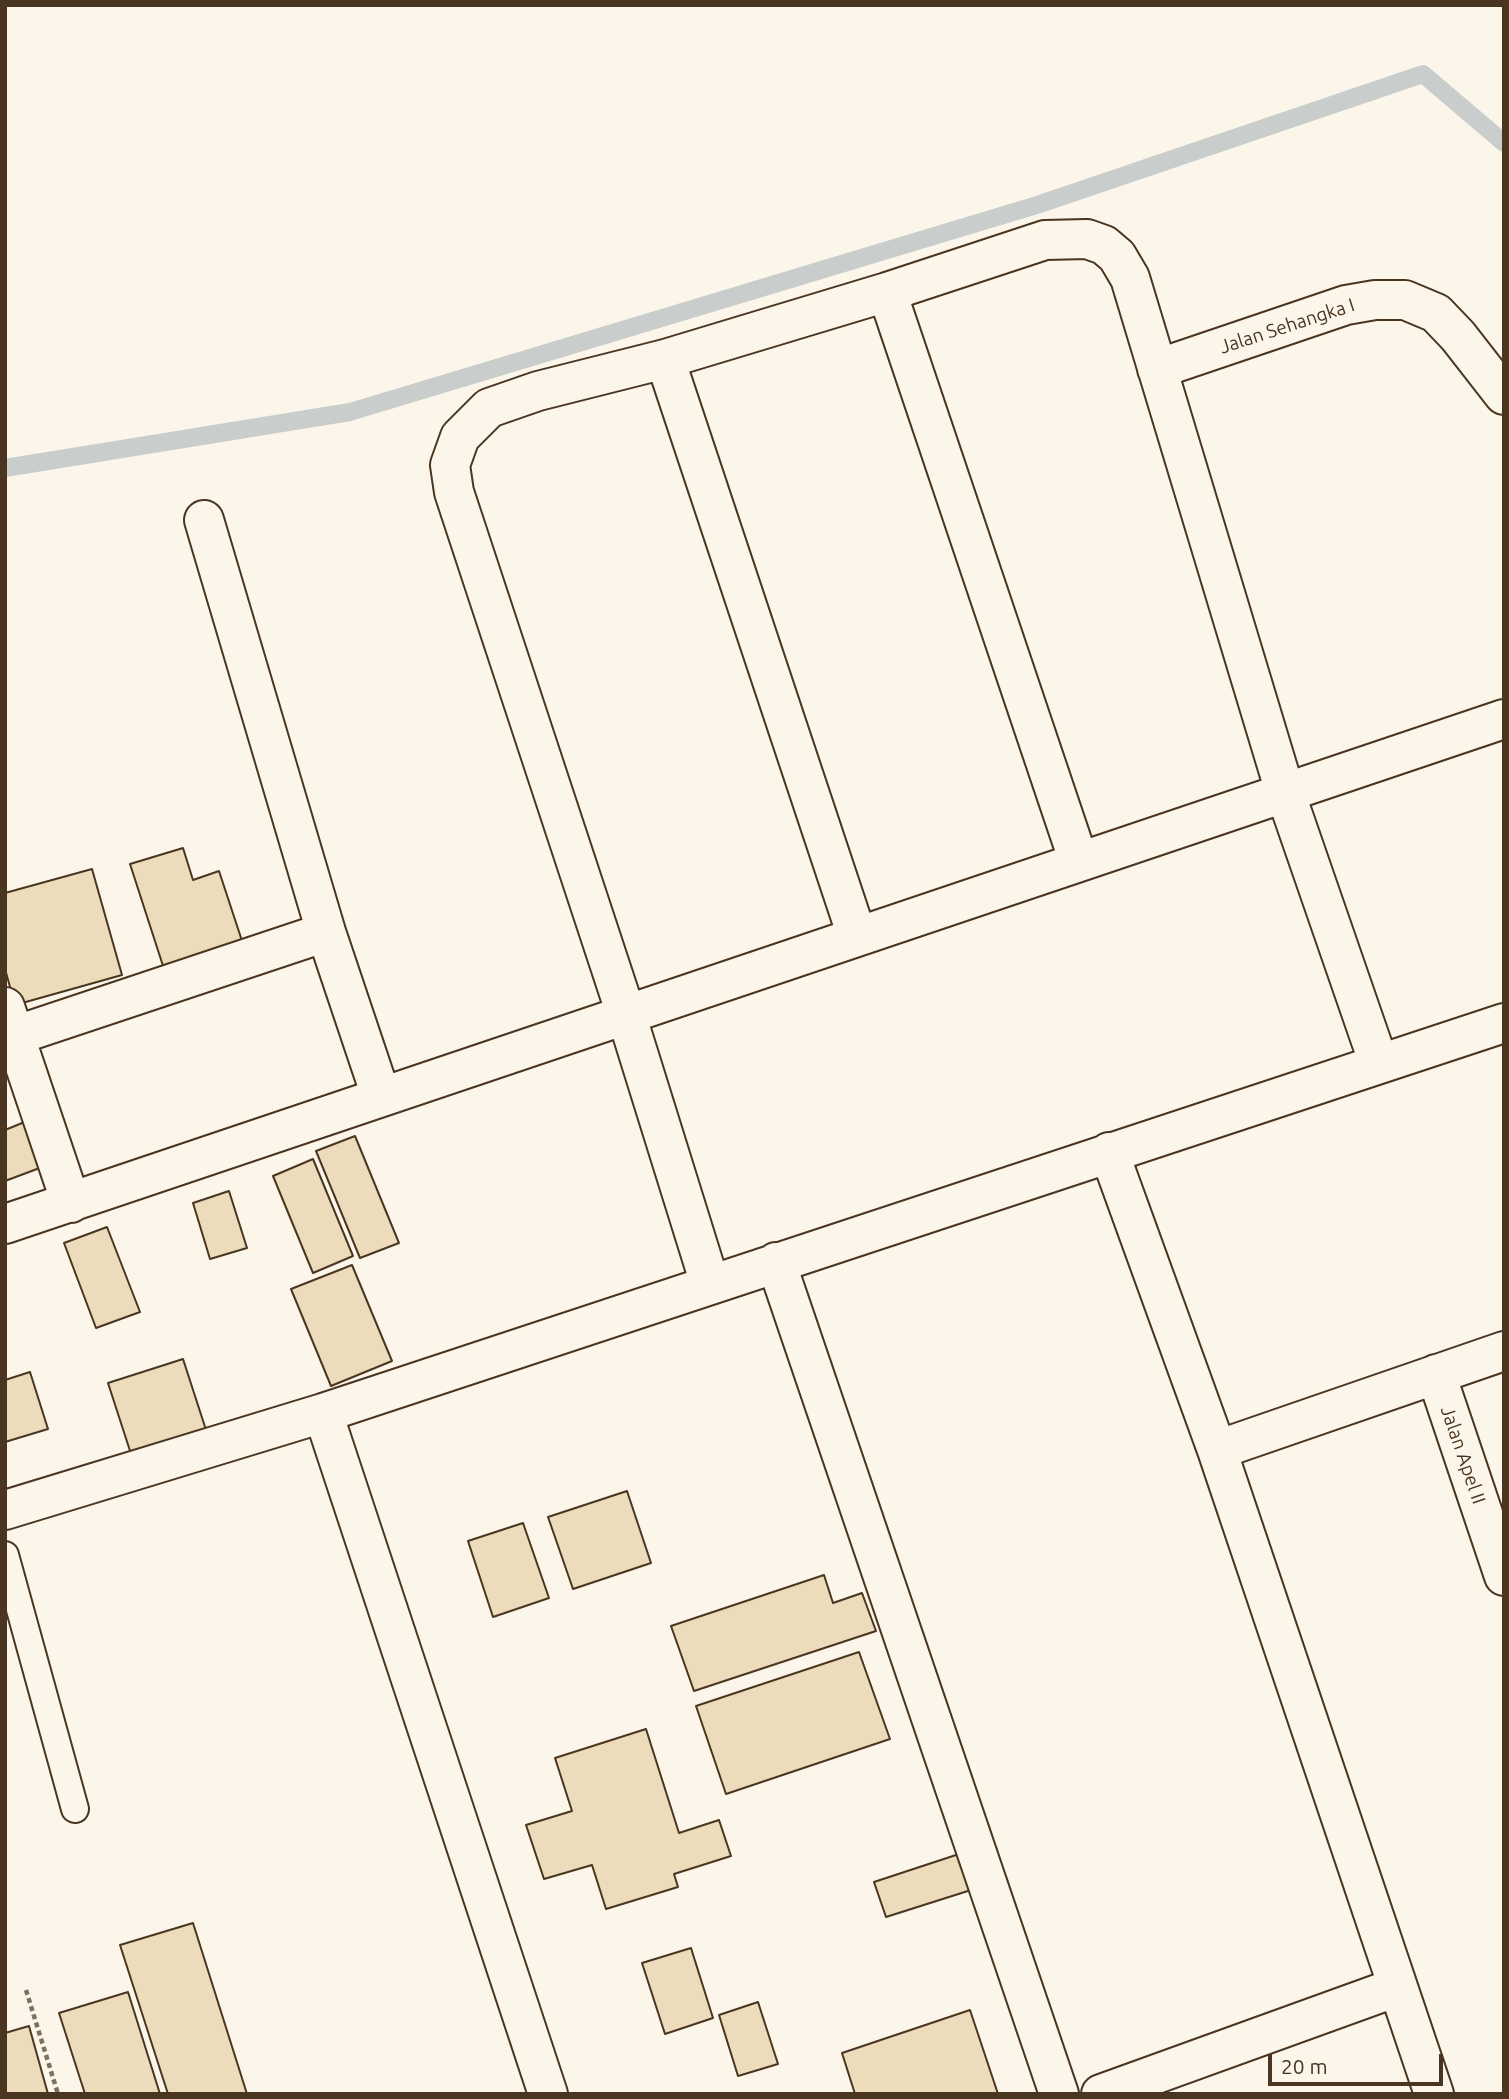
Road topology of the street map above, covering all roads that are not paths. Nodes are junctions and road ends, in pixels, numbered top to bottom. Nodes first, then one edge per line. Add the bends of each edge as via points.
1 (887, 292) junction
2 (665, 359) junction
3 (1157, 369) junction
4 (1504, 394) edge
5 (204, 520) dead end
6 (1504, 719) edge
7 (1285, 792) junction
8 (1079, 862) junction
9 (326, 932) junction
10 (857, 936) junction
11 (626, 1014) junction
12 (10, 1022) edge
13 (1504, 1023) edge
14 (1379, 1064) junction
15 (381, 1096) junction
16 (1109, 1152) junction
17 (71, 1203) junction
18 (5, 1224) edge
19 (776, 1262) junction
20 (710, 1284) junction
21 (1504, 1351) edge
22 (1436, 1374) junction
23 (323, 1413) junction
24 (1217, 1450) junction
25 (5, 1510) edge
26 (5, 1555) edge
27 (1504, 1576) edge
28 (75, 1810) dead end
29 (1396, 1987) junction
30 (548, 2094) edge
31 (1059, 2094) edge
32 (1101, 2094) edge
33 (1434, 2094) edge

1 - 2 street
1 - 3 street via 1045,240 1087,239 1117,256 1130,278
1 - 8 street
2 - 10 street
2 - 11 street via 489,408 460,437 450,465 454,492
3 - 4 street, Jalan Sehangka I via 1346,305 1405,300 1436,313
3 - 7 street
5 - 9 street
6 - 7 street
7 - 8 street
7 - 14 street
8 - 10 street
9 - 12 street
9 - 15 street
10 - 11 street
11 - 15 street
11 - 20 street
12 - 17 street
13 - 14 street
14 - 16 street
15 - 17 street
16 - 19 street
16 - 24 street
17 - 18 street
19 - 20 street
19 - 31 street
20 - 23 street
21 - 22 street
22 - 24 street
22 - 27 street, Jalan Apel II
23 - 25 street
23 - 30 street
24 - 29 street
26 - 28 lane
29 - 32 street
29 - 33 street

